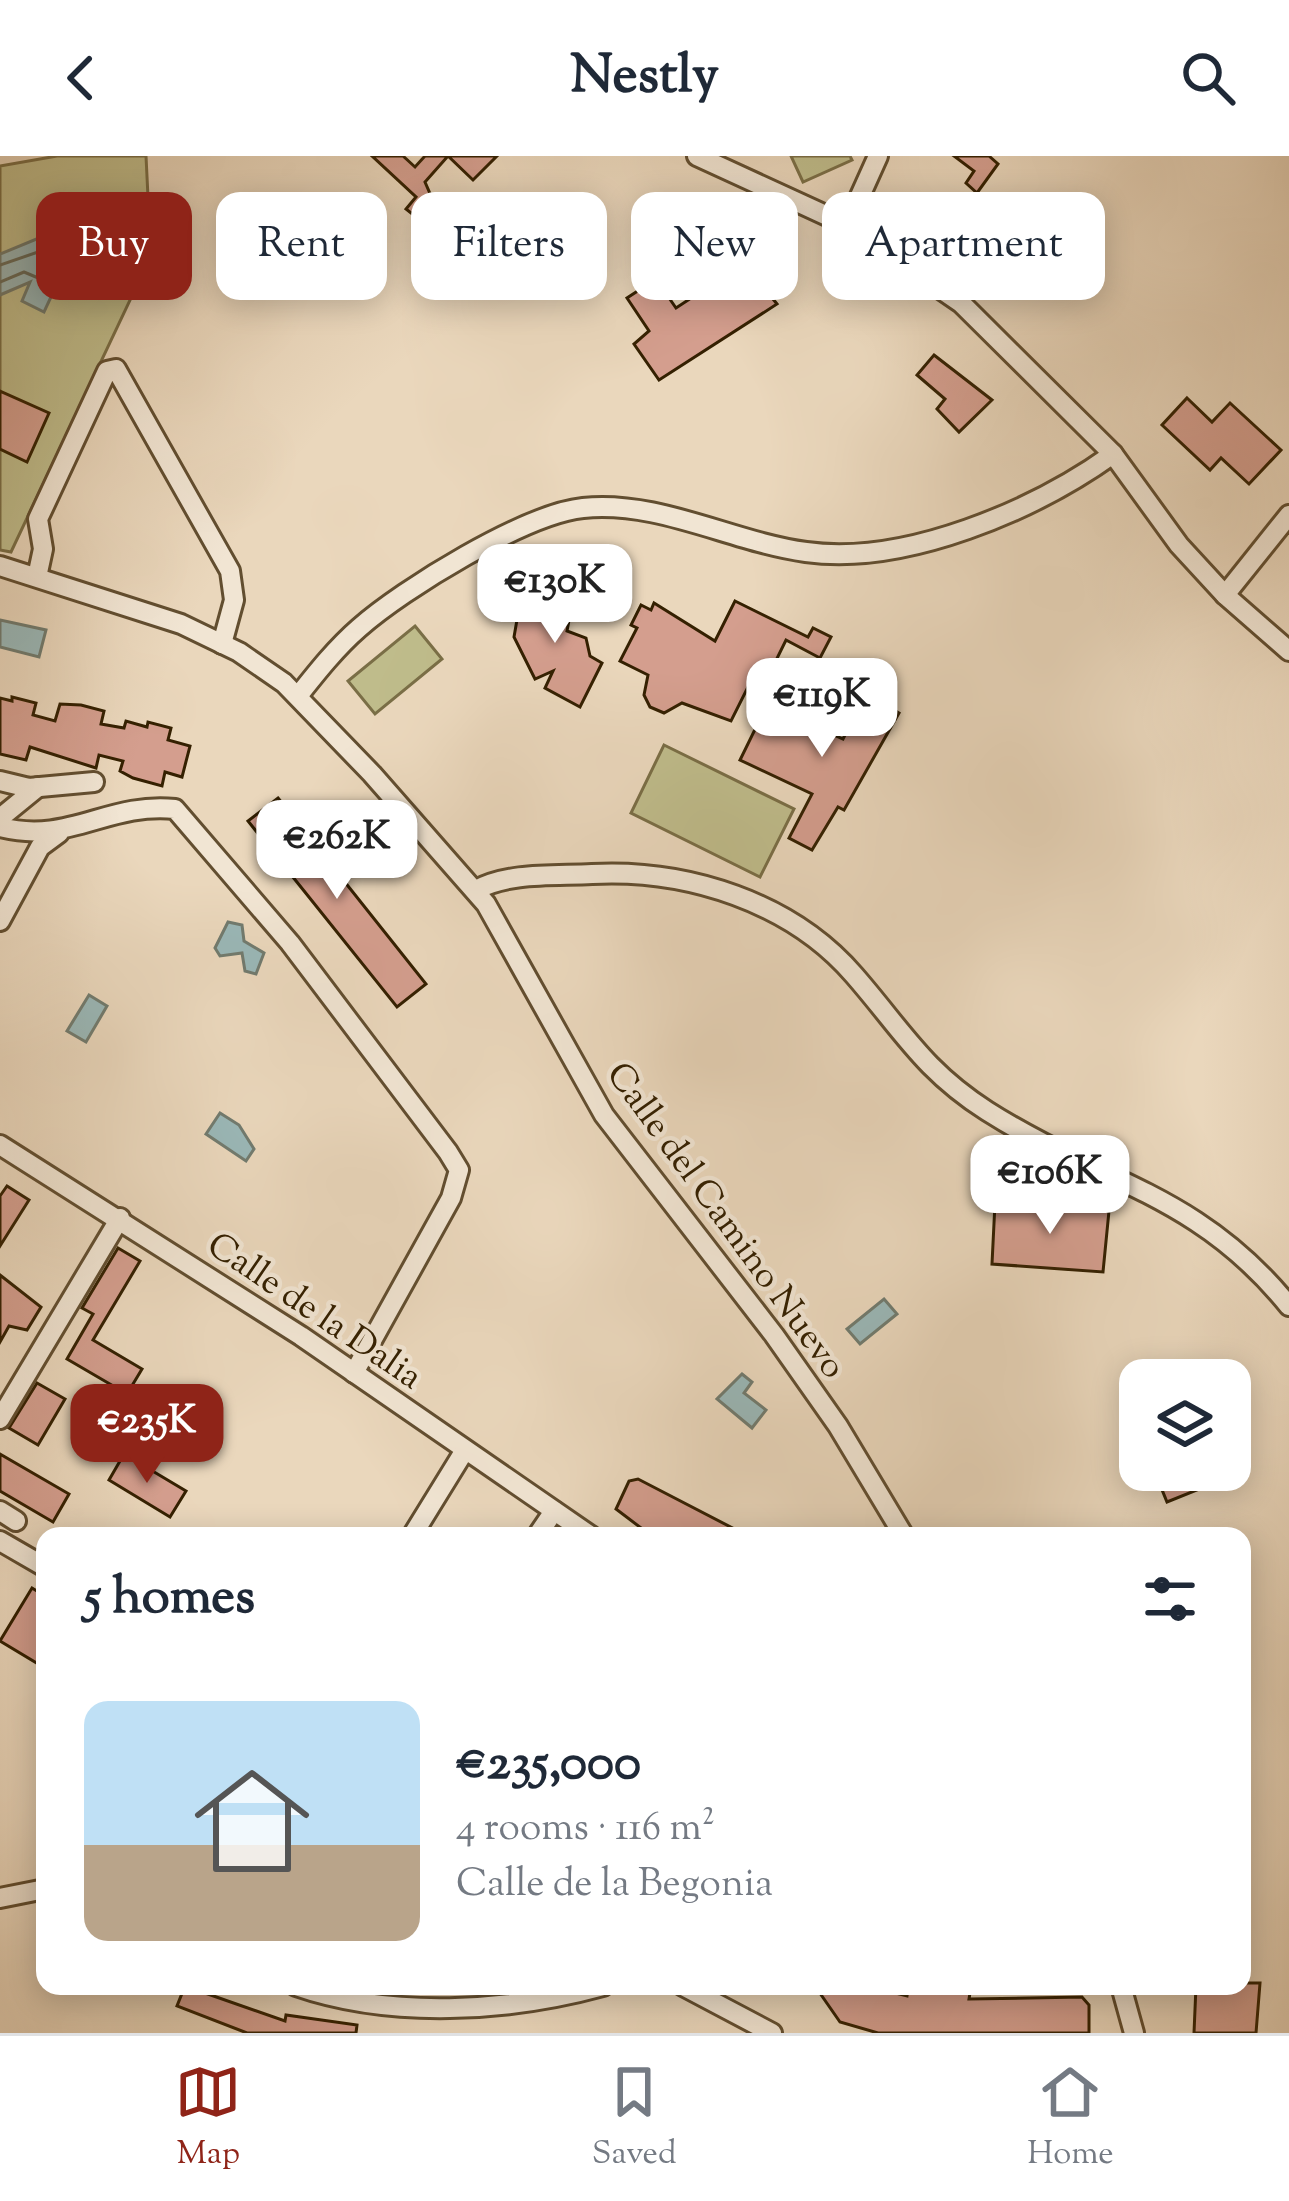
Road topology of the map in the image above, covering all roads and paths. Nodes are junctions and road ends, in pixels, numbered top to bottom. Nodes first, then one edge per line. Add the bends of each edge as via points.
1 (698, 156) edge
2 (878, 156) edge
3 (862, 192) edge
4 (822, 213) edge
5 (957, 300) edge
6 (1113, 454) junction
7 (1289, 515) edge
8 (0, 566) edge
9 (37, 578) junction
10 (1225, 595) junction
11 (222, 644) junction
12 (1289, 651) edge
13 (298, 696) junction
14 (0, 781) edge
15 (94, 782) dead end
16 (38, 788) junction
17 (1, 816) edge
18 (59, 833) junction
19 (481, 897) junction
20 (0, 920) edge
21 (3, 1155) edge
22 (120, 1219) junction
23 (1289, 1306) edge
24 (354, 1372) junction
25 (0, 1419) edge
26 (465, 1450) junction
27 (554, 1511) junction
28 (418, 1527) edge
29 (543, 1527) edge
30 (578, 1527) edge
31 (898, 1527) edge
32 (0, 1541) edge
33 (36, 1562) edge
34 (36, 1891) edge
35 (0, 1898) edge
36 (336, 1995) edge
37 (558, 1995) edge
38 (701, 1995) edge
39 (1123, 1995) edge
40 (772, 2033) edge
41 (1134, 2033) edge

1 - 4 street
2 - 3 street
5 - 6 street
6 - 10 street
6 - 13 street via 1057,494 989,523 875,550 808,553 611,507 556,515 490,544 363,623
7 - 10 street
8 - 9 street, Calle del Camino Nuevo
9 - 11 street, Calle del Camino Nuevo
9 - 11 street via 38,519 107,371 116,369 230,571 234,600
10 - 12 street
11 - 13 street, Calle del Camino Nuevo
13 - 19 street, Calle del Camino Nuevo
14 - 16 street
15 - 16 street
16 - 17 street
17 - 18 street
18 - 20 street via 40,847
18 - 24 street via 146,806 175,809 290,943 459,1170
19 - 23 street via 523,880 622,872 702,883 767,908 852,972 948,1084 1164,1197 1228,1242
19 - 31 street, Calle del Camino Nuevo via 604,1115 800,1371
21 - 22 street, Calle de la Dalia
22 - 24 street, Calle de la Dalia
22 - 25 street
24 - 26 street, Calle de la Dalia
26 - 27 street, Calle de la Dalia
26 - 28 street
27 - 29 street
27 - 30 street, Calle de la Dalia
32 - 33 street
34 - 35 street
36 - 37 street via 458,2006
38 - 40 street
39 - 41 street

